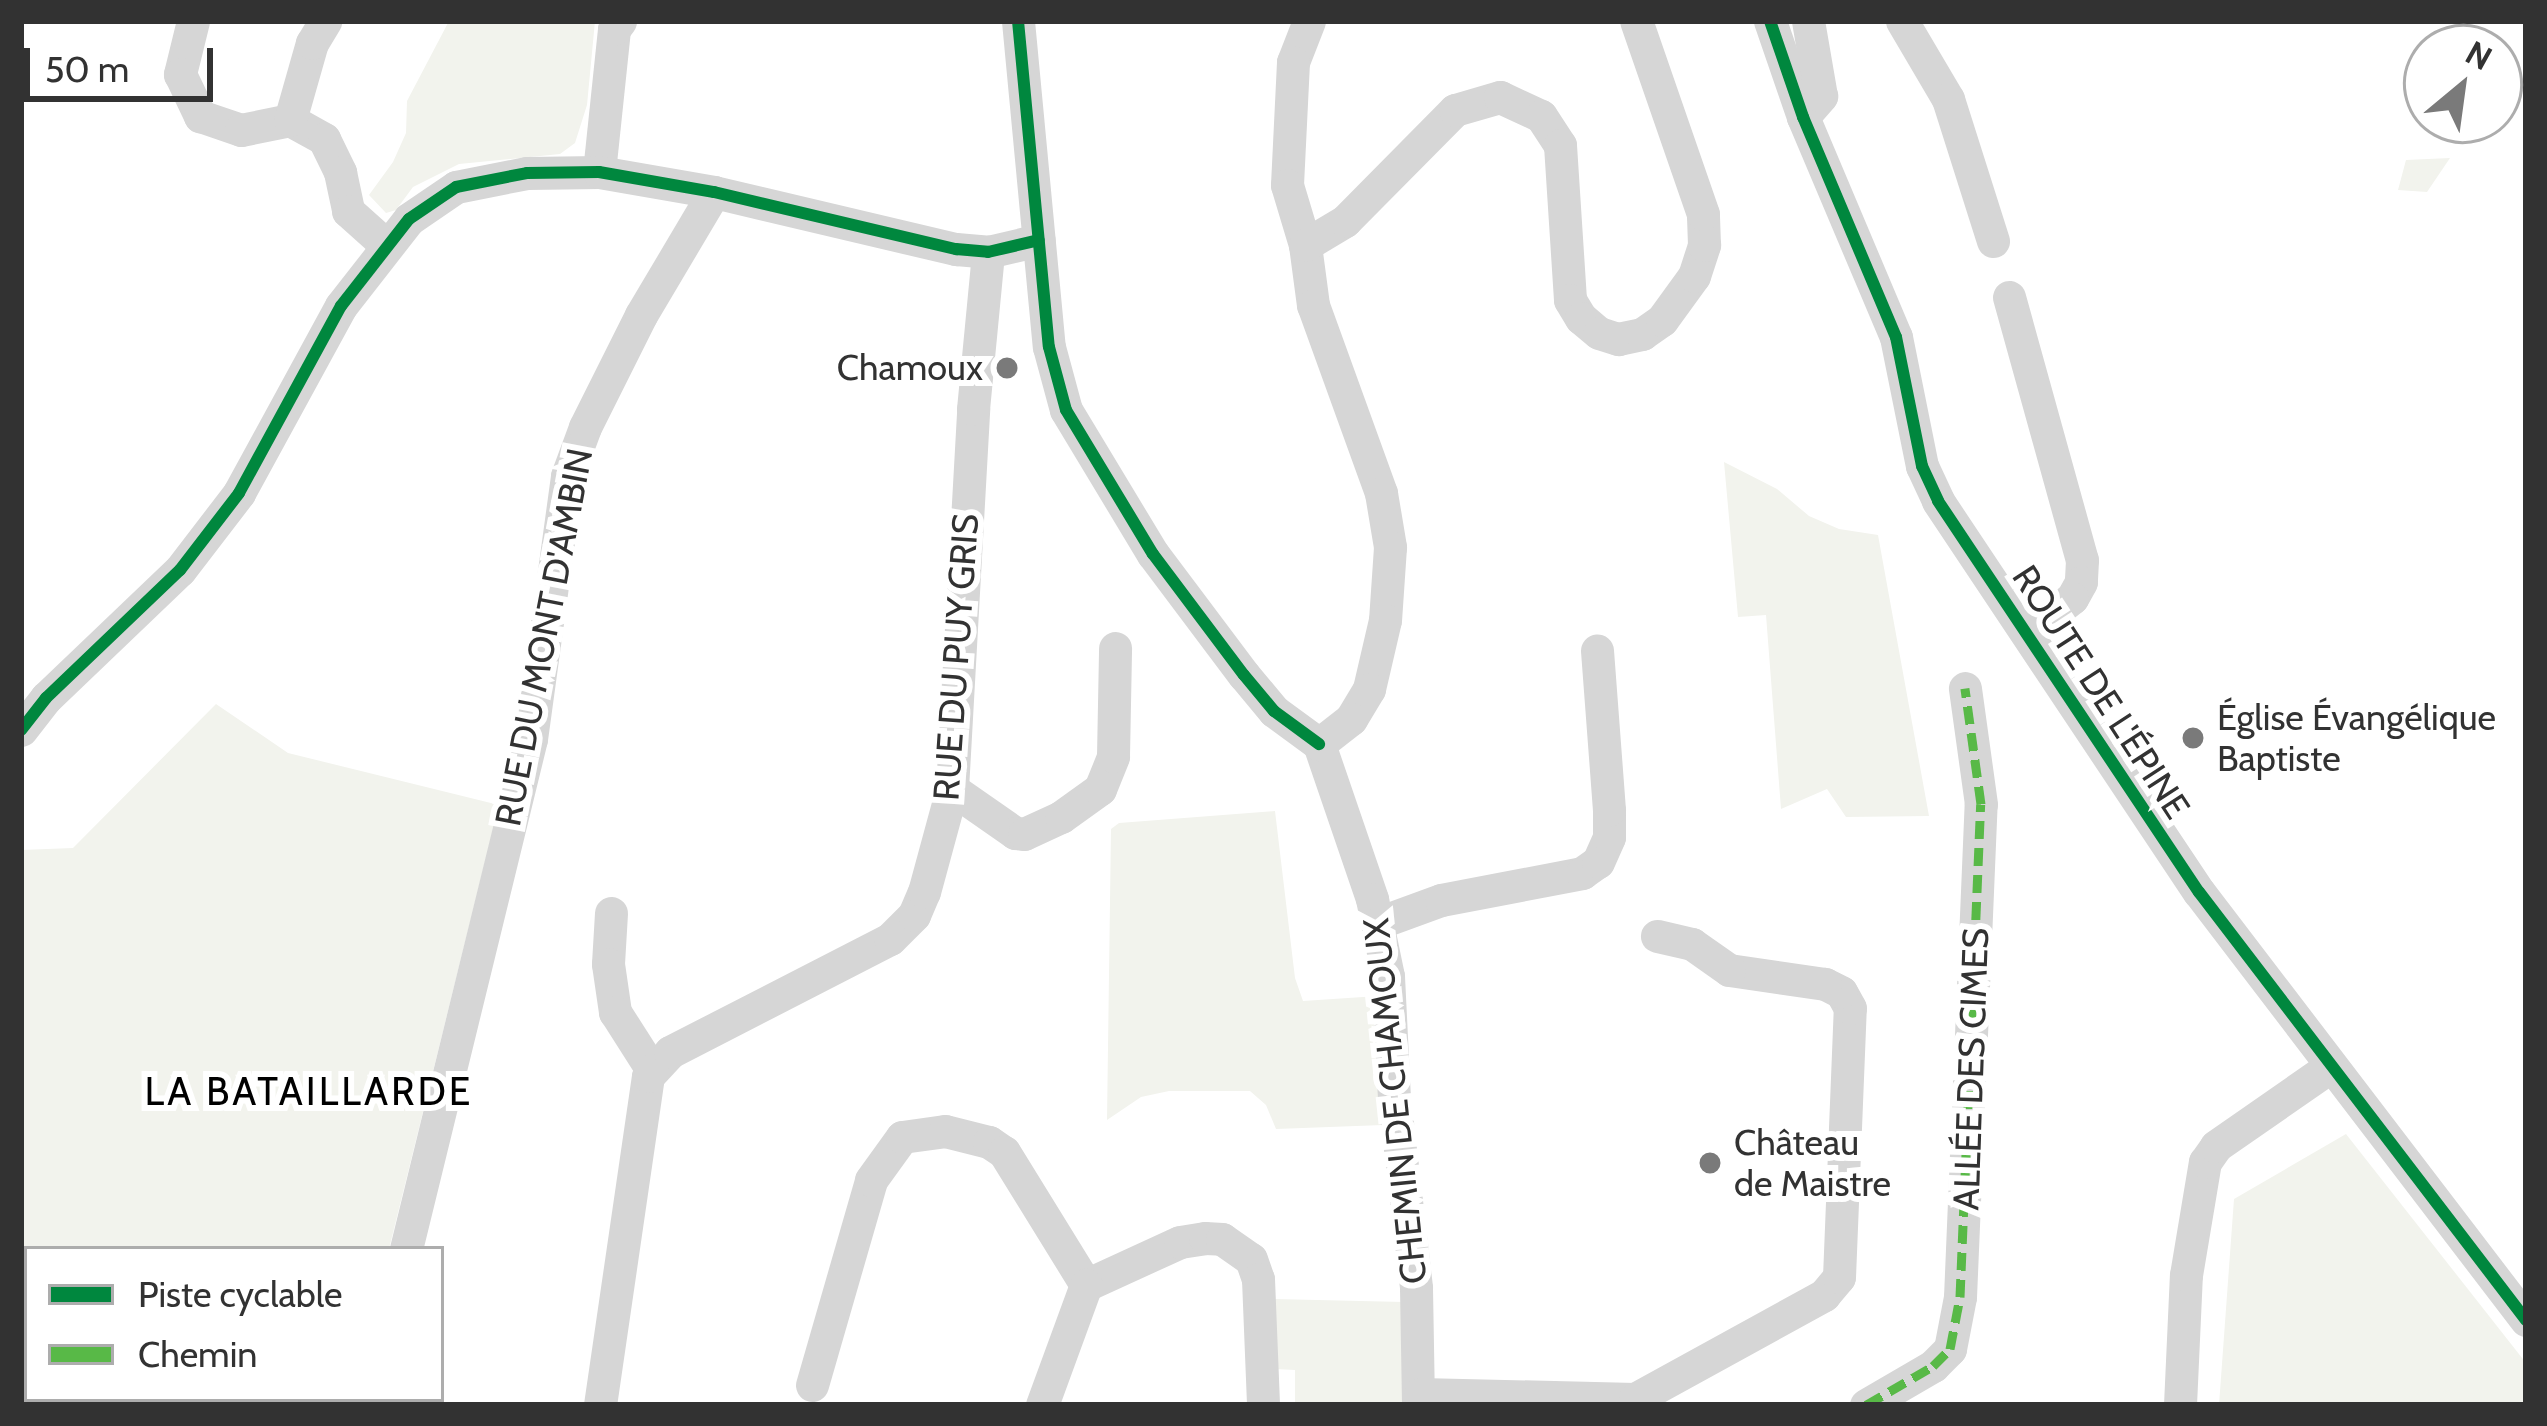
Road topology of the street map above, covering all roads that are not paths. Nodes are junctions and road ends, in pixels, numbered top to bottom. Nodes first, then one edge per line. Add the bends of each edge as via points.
1 (193, 21) edge
2 (325, 21) edge
3 (620, 21) edge
4 (1018, 21) edge
5 (1309, 21) edge
6 (1636, 21) edge
7 (1770, 21) edge
8 (1808, 21) edge
9 (1902, 21) edge
10 (1803, 117) junction
11 (290, 120) junction
12 (599, 172) junction
13 (714, 192) junction
14 (1039, 240) junction
15 (1993, 241) dead end
16 (386, 244) junction
17 (1305, 245) junction
18 (988, 252) junction
19 (2009, 298) dead end
20 (973, 409) junction
21 (996, 439) dead end
22 (2029, 632) junction
23 (1115, 648) dead end
24 (1597, 650) dead end
25 (1965, 688) dead end
26 (21, 730) edge
27 (1319, 744) junction
28 (952, 789) junction
29 (611, 913) dead end
30 (1378, 923) junction
31 (1658, 936) dead end
32 (2331, 1066) junction
33 (652, 1070) junction
34 (407, 1246) edge
35 (1086, 1285) junction
36 (2526, 1320) edge
37 (812, 1385) dead end
38 (1419, 1400) edge
39 (600, 1405) edge
40 (1042, 1405) edge
41 (1263, 1405) edge
42 (1866, 1405) edge
43 (2180, 1405) edge

1 - 11 street via 180,74 200,116 241,130
2 - 11 street
3 - 12 street
4 - 14 street
5 - 17 street via 1293,62 1287,185
6 - 17 street via 1703,214 1694,276 1642,334 1599,334 1570,300 1560,145 1541,116 1500,97 1455,110 1345,221
7 - 10 street, ROUTE DE L'ÉPINE
8 - 10 street via 1821,96
9 - 15 street via 1968,126
10 - 22 street, ROUTE DE L'ÉPINE via 1896,337 1922,466
11 - 16 street via 324,139 348,211
12 - 13 street
12 - 16 street via 527,173 456,188
13 - 18 street via 923,244
13 - 34 street, RUE DU MONT D'AMBIN via 641,314 567,476 531,739
14 - 18 street
14 - 27 street via 1048,347 1080,439 1244,675 1274,711
16 - 26 street via 341,306 239,493 180,569
17 - 27 street via 1313,304 1381,493 1390,547 1369,689 1352,719
18 - 20 street, RUE DU PUY GRIS
19 - 22 street via 2082,560 2072,598
20 - 21 street
20 - 28 street, RUE DU PUY GRIS
22 - 32 street, ROUTE DE L'ÉPINE via 2198,892
23 - 28 street via 1113,756 1100,789 1024,834
24 - 30 street via 1610,810 1598,862 1582,873 1441,900
25 - 42 street, ALLÉE DES CIMES via 1982,804 1956,1326 1934,1366
27 - 30 street, CHEMIN DE CHAMOUX
28 - 33 street, RUE DU PUY GRIS via 924,892 903,931 670,1052
29 - 33 street via 615,1012
30 - 38 street, CHEMIN DE CHAMOUX via 1416,1288
31 - 38 street via 1692,944 1729,970 1825,984 1850,1008 1838,1276 1824,1295 1635,1399
32 - 36 street, ROUTE DE L'ÉPINE
32 - 43 street via 2216,1146 2205,1162 2186,1275
33 - 39 street via 642,1093
35 - 37 street via 1004,1152 945,1131 902,1137 860,1207
35 - 40 street
35 - 41 street via 1180,1242 1222,1239 1238,1248 1258,1279

